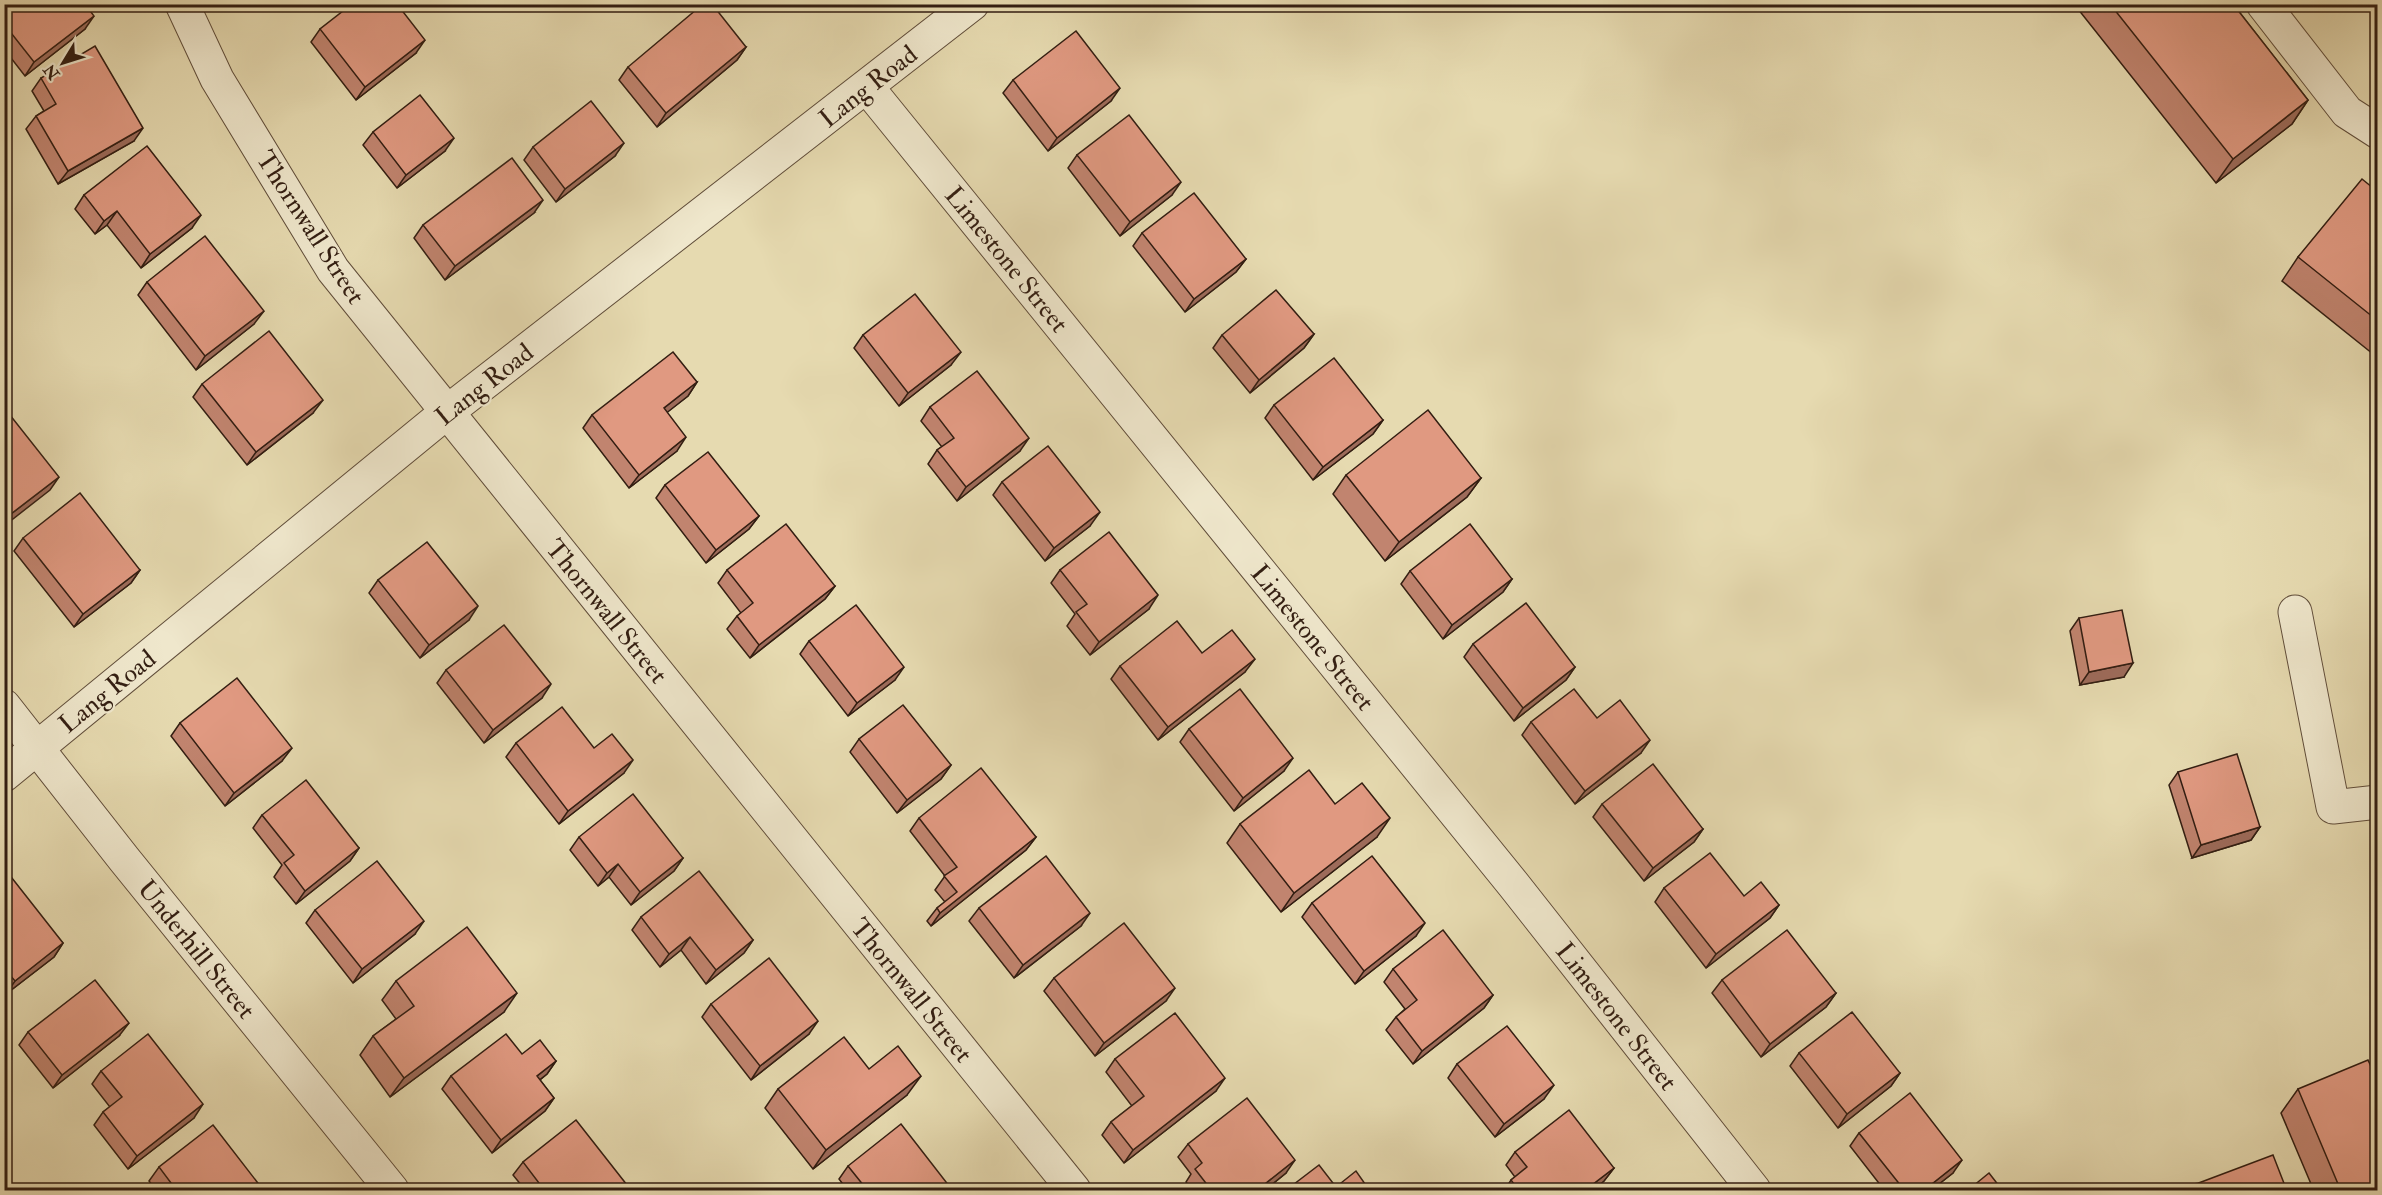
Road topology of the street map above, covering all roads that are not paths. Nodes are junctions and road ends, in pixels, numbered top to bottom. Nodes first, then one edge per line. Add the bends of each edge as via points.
1 (182, 4) edge
2 (2263, 4) edge
3 (959, 8) edge
4 (867, 87) junction
5 (2378, 132) edge
6 (447, 412) junction
7 (2295, 612) dead end
8 (4, 706) edge
9 (38, 748) junction
10 (4, 775) edge
11 (2378, 802) edge
12 (392, 1191) edge
13 (1074, 1191) edge
14 (1754, 1191) edge

1 - 6 street, Thornwall Street via 217,79 333,270
2 - 5 street via 2347,112
3 - 4 street, Lang Road
4 - 6 street, Lang Road
4 - 14 street, Limestone Street via 1513,884
6 - 9 street, Lang Road
6 - 13 street, Thornwall Street
7 - 11 street via 2333,807
8 - 9 street, Underhill Street
9 - 10 street, Lang Road
9 - 12 street, Underhill Street

